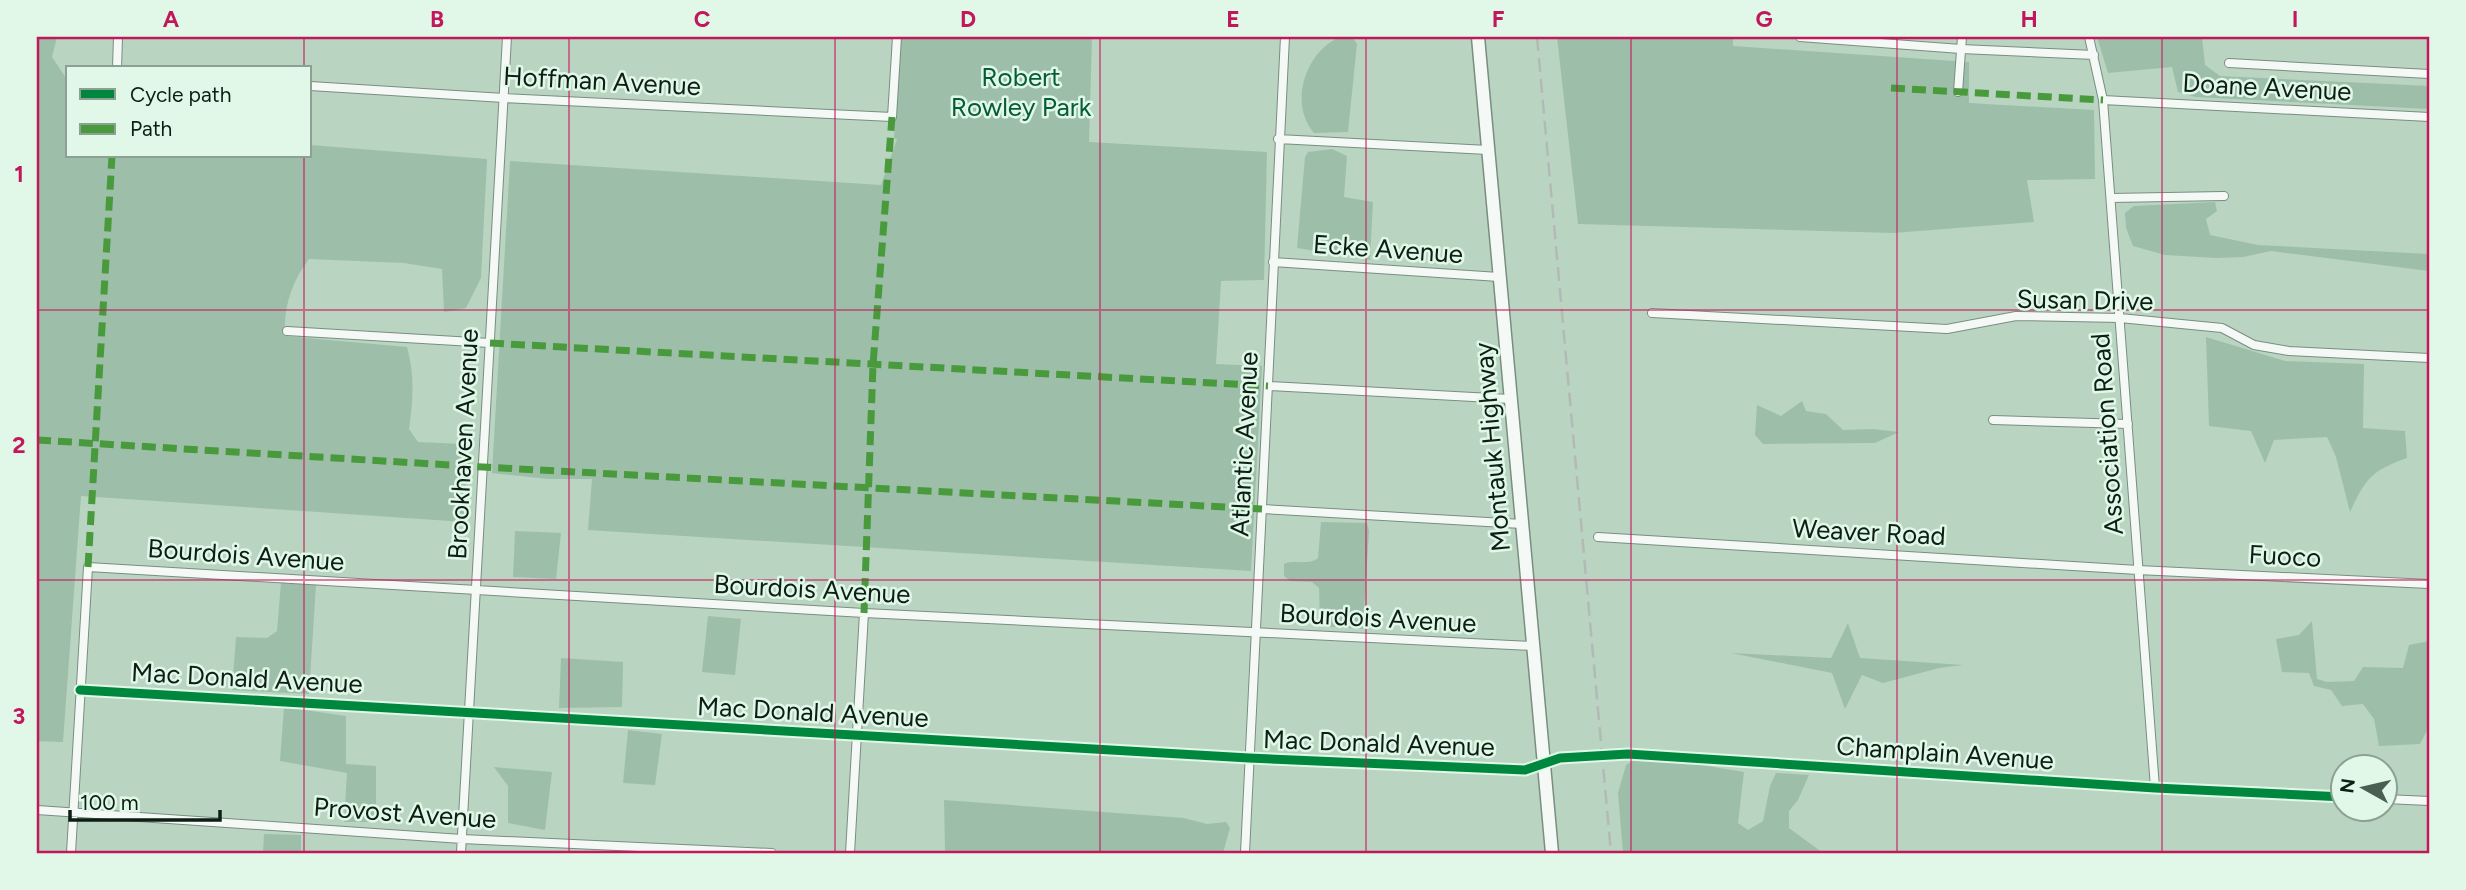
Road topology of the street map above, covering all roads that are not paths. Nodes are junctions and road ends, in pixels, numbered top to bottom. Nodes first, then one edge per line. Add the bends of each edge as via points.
1 (118, 37) edge
2 (507, 37) edge
3 (897, 37) edge
4 (1285, 37) edge
5 (1478, 37) edge
6 (1800, 37) edge
7 (1962, 37) edge
8 (2089, 37) edge
9 (1961, 49) junction
10 (2094, 55) junction
11 (2229, 63) dead end
12 (117, 66) edge
13 (2429, 74) edge
14 (312, 86) edge
15 (1958, 92) dead end
16 (504, 98) junction
17 (2103, 100) junction
18 (2429, 117) edge
19 (1278, 139) junction
20 (1488, 150) junction
21 (2224, 196) dead end
22 (2110, 198) junction
23 (1273, 262) junction
24 (1499, 277) junction
25 (1652, 313) dead end
26 (2120, 318) junction
27 (287, 331) dead end
28 (490, 343) junction
29 (2429, 359) edge
30 (1268, 386) junction
31 (1510, 399) junction
32 (1993, 420) dead end
33 (2128, 424) junction
34 (1262, 509) junction
35 (1522, 524) junction
36 (1598, 537) dead end
37 (2138, 570) junction
38 (2429, 584) edge
39 (476, 591) junction
40 (864, 613) junction
41 (1255, 632) junction
42 (1533, 646) junction
43 (80, 690) junction
44 (469, 712) junction
45 (856, 736) junction
46 (1249, 758) junction
47 (1544, 764) junction
48 (2154, 788) junction
49 (2330, 796) edge
50 (2400, 800) edge
51 (2429, 801) edge
52 (37, 810) edge
53 (74, 812) junction
54 (462, 839) junction
55 (71, 853) edge
56 (461, 853) edge
57 (772, 853) edge
58 (850, 853) edge
59 (1245, 853) edge
60 (1552, 853) edge

1 - 12 street
2 - 16 street, Brookhaven Avenue
3 - 16 street, Hoffman Avenue via 892,117
4 - 19 street, Atlantic Avenue
5 - 20 main road, Montauk Highway
6 - 9 street
7 - 9 street
8 - 10 street, Association Road
9 - 10 street
9 - 15 street
10 - 17 street, Association Road
11 - 13 street, Doane Avenue
14 - 16 street, Hoffman Avenue
16 - 28 street, Brookhaven Avenue
17 - 18 street, Doane Avenue
17 - 22 street, Association Road
19 - 20 street
19 - 23 street, Atlantic Avenue
20 - 24 main road, Montauk Highway
21 - 22 street
22 - 26 street, Association Road
23 - 24 street, Ecke Avenue
23 - 30 street, Atlantic Avenue
24 - 31 main road, Montauk Highway
25 - 26 street, Susan Drive via 1947,329 2016,316
26 - 29 street, Susan Drive via 2222,328 2254,345 2289,351
26 - 33 street, Association Road
27 - 28 street
28 - 39 street, Brookhaven Avenue
30 - 31 street
30 - 34 street, Atlantic Avenue
31 - 35 main road, Montauk Highway
32 - 33 street
33 - 37 street, Association Road
34 - 35 street
34 - 41 street, Atlantic Avenue
35 - 42 main road, Montauk Highway
36 - 37 street, Weaver Road
37 - 38 street, Fuoco
37 - 48 street, Association Road
39 - 40 street, Bourdois Avenue
39 - 43 street, Bourdois Avenue via 88,566
39 - 44 street, Brookhaven Avenue
40 - 41 street, Bourdois Avenue
40 - 45 street
41 - 42 street, Bourdois Avenue
41 - 46 street, Atlantic Avenue
42 - 47 main road, Montauk Highway
43 - 44 street, Mac Donald Avenue
43 - 53 street
44 - 45 street, Mac Donald Avenue
44 - 54 street, Brookhaven Avenue
45 - 46 street, Mac Donald Avenue
45 - 58 street
46 - 47 street, Mac Donald Avenue via 1525,770
46 - 59 street, Atlantic Avenue
47 - 48 street, Champlain Avenue via 1560,758 1628,754
47 - 60 main road, Montauk Highway
48 - 49 street, Champlain Avenue
50 - 51 street
52 - 53 street, Provost Avenue
53 - 54 street, Provost Avenue
53 - 55 street
54 - 56 street, Brookhaven Avenue
54 - 57 street, Provost Avenue

